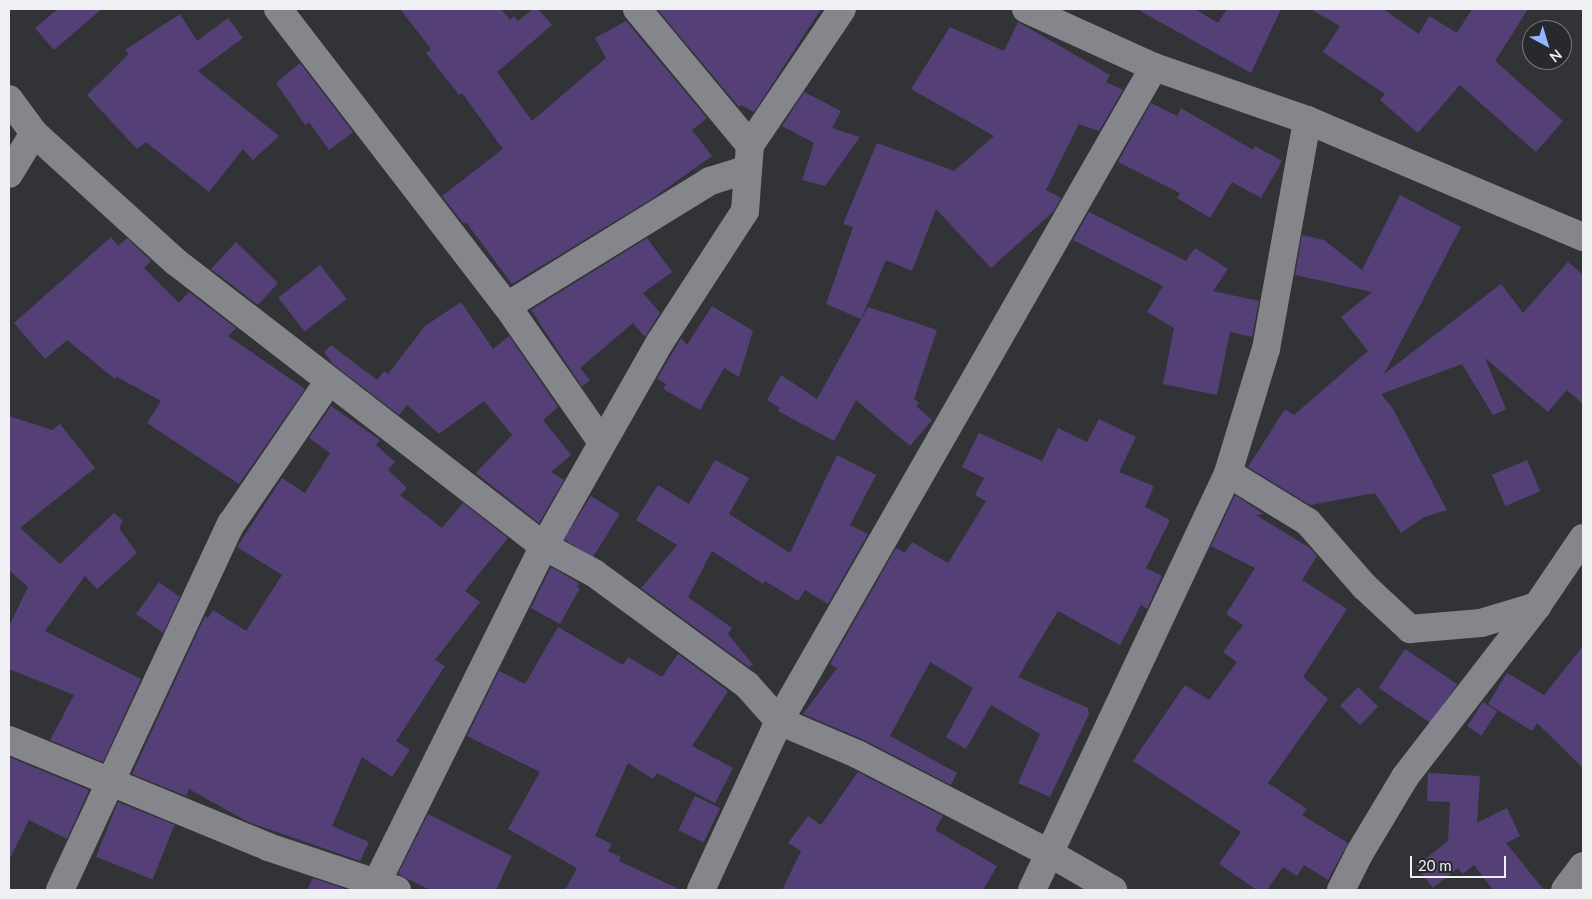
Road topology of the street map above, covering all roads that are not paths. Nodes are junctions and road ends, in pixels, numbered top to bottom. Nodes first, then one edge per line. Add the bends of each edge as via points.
1 (278, 9) edge
2 (637, 9) edge
3 (842, 9) edge
4 (1026, 9) edge
5 (1154, 67) junction
6 (9, 99) edge
7 (1308, 120) junction
8 (34, 133) junction
9 (750, 146) junction
10 (9, 174) edge
11 (745, 183) junction
12 (1583, 237) edge
13 (507, 306) junction
14 (329, 381) junction
15 (602, 442) junction
16 (1228, 472) junction
17 (1583, 538) edge
18 (544, 546) junction
19 (1537, 606) junction
20 (780, 722) junction
21 (9, 740) edge
22 (110, 783) junction
23 (1051, 854) junction
24 (1583, 866) edge
25 (383, 888) edge
26 (60, 890) edge
27 (701, 890) edge
28 (1032, 890) edge
29 (1113, 890) edge
30 (1341, 890) edge
31 (1565, 890) edge

1 - 13 street
2 - 9 street
3 - 9 street
4 - 5 street
5 - 7 street
5 - 20 street
6 - 8 street
7 - 12 street
7 - 16 street via 1266,349
8 - 10 street
8 - 14 street via 176,262
9 - 11 street
11 - 13 street via 739,172 710,181
11 - 15 street via 745,211 660,342
13 - 15 street
14 - 18 street
14 - 22 street via 230,524
15 - 18 street
16 - 19 street via 1308,522 1365,587 1410,629 1482,623
16 - 23 street
17 - 19 street
18 - 20 street via 594,573 747,685
18 - 25 street
19 - 30 street via 1405,777
20 - 23 street via 857,754
20 - 27 street
21 - 22 street
22 - 25 street via 268,847
22 - 26 street
23 - 28 street
23 - 29 street
24 - 31 street

